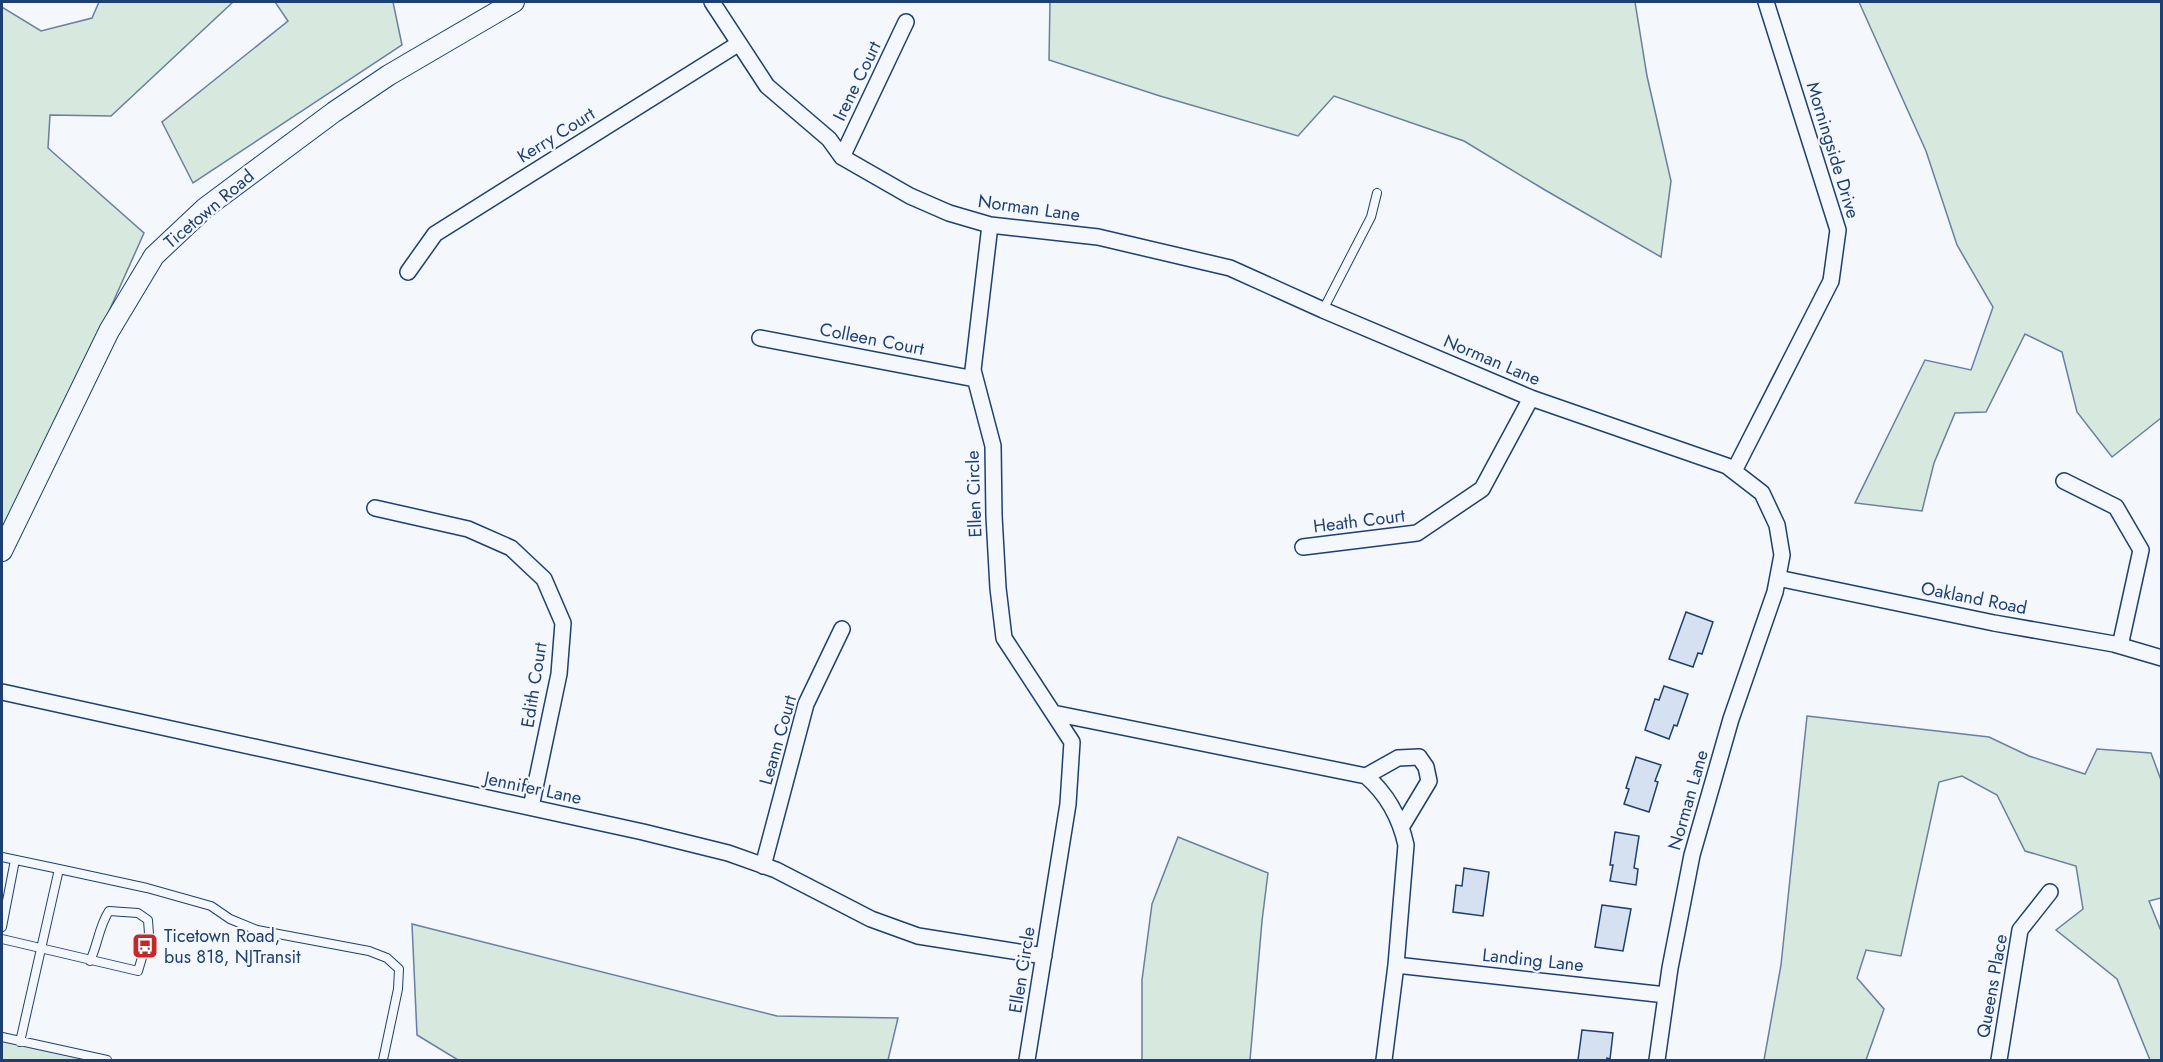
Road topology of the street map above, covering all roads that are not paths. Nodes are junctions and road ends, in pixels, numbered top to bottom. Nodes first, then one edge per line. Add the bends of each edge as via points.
1 (514, 2) edge
2 (712, 2) edge
3 (1766, 2) edge
4 (906, 22) dead end
5 (738, 44) junction
6 (842, 157) junction
7 (1377, 193) dead end
8 (990, 225) junction
9 (408, 272) dead end
10 (1323, 310) junction
11 (760, 338) dead end
12 (975, 379) junction
13 (1531, 398) junction
14 (1734, 471) junction
15 (2064, 481) dead end
16 (375, 508) dead end
17 (1303, 547) dead end
18 (2, 551) edge
19 (1778, 578) junction
20 (842, 629) dead end
21 (2120, 646) junction
22 (2162, 657) edge
23 (2, 692) edge
24 (1053, 713) junction
25 (1366, 776) junction
26 (531, 807) junction
27 (1402, 826) junction
28 (2, 857) edge
29 (15, 860) junction
30 (763, 866) junction
31 (59, 869) junction
32 (2050, 892) dead end
33 (2, 927) edge
34 (2, 939) edge
35 (42, 949) junction
36 (1044, 956) junction
37 (90, 961) junction
38 (1396, 964) junction
39 (1666, 995) junction
40 (2, 1037) edge
41 (20, 1042) junction
42 (107, 1060) edge
43 (383, 1060) edge
44 (1027, 1060) edge
45 (1384, 1060) edge
46 (1657, 1060) edge
47 (1999, 1060) edge

1 - 18 street, Ticetown Road via 334,112 205,208 154,256 110,331
2 - 5 street, Norman Lane
3 - 14 street, Morningside Drive via 1838,230 1831,281
4 - 6 street, Irene Court
5 - 6 street, Norman Lane via 767,86 829,139
5 - 9 street, Kerry Court via 435,234
6 - 8 street, Norman Lane via 910,196
7 - 10 lane via 1371,217
8 - 10 street, Norman Lane via 1098,237 1230,268
8 - 12 street, Ellen Circle
10 - 13 street, Norman Lane
11 - 12 street, Colleen Court
12 - 24 street, Ellen Circle via 993,446 996,552 1004,638
13 - 14 street, Norman Lane
13 - 17 street, Heath Court via 1482,489 1417,533
14 - 19 street, Norman Lane via 1762,493 1777,525 1782,555
15 - 21 street via 2116,507 2140,550
16 - 26 street, Edith Court via 468,529 511,548 544,579 563,623 559,674
19 - 21 street, Oakland Road
19 - 39 street, Norman Lane via 1731,719 1692,855
20 - 30 street, Leann Court via 806,704
21 - 22 street, Oakland Road
23 - 26 street, Jennifer Lane
24 - 25 street
24 - 36 street, Ellen Circle via 1072,742 1068,804
25 - 27 street via 1380,789
25 - 27 street via 1398,758 1419,757 1429,781
26 - 30 street, Jennifer Lane via 728,853
27 - 38 street via 1406,845
28 - 29 lane
29 - 31 lane
29 - 33 lane
30 - 36 street, Jennifer Lane via 870,919 918,936
31 - 35 lane
31 - 43 lane via 211,906 257,930 348,946 387,958 399,969
32 - 47 street, Queens Place via 2020,930
34 - 35 lane
35 - 37 lane
35 - 41 lane
36 - 44 street, Ellen Circle
37 - 37 lane via 138,971 149,934 148,920 138,913 110,911
38 - 39 street, Landing Lane
38 - 45 street
39 - 46 street, Norman Lane
40 - 41 lane
41 - 42 lane

